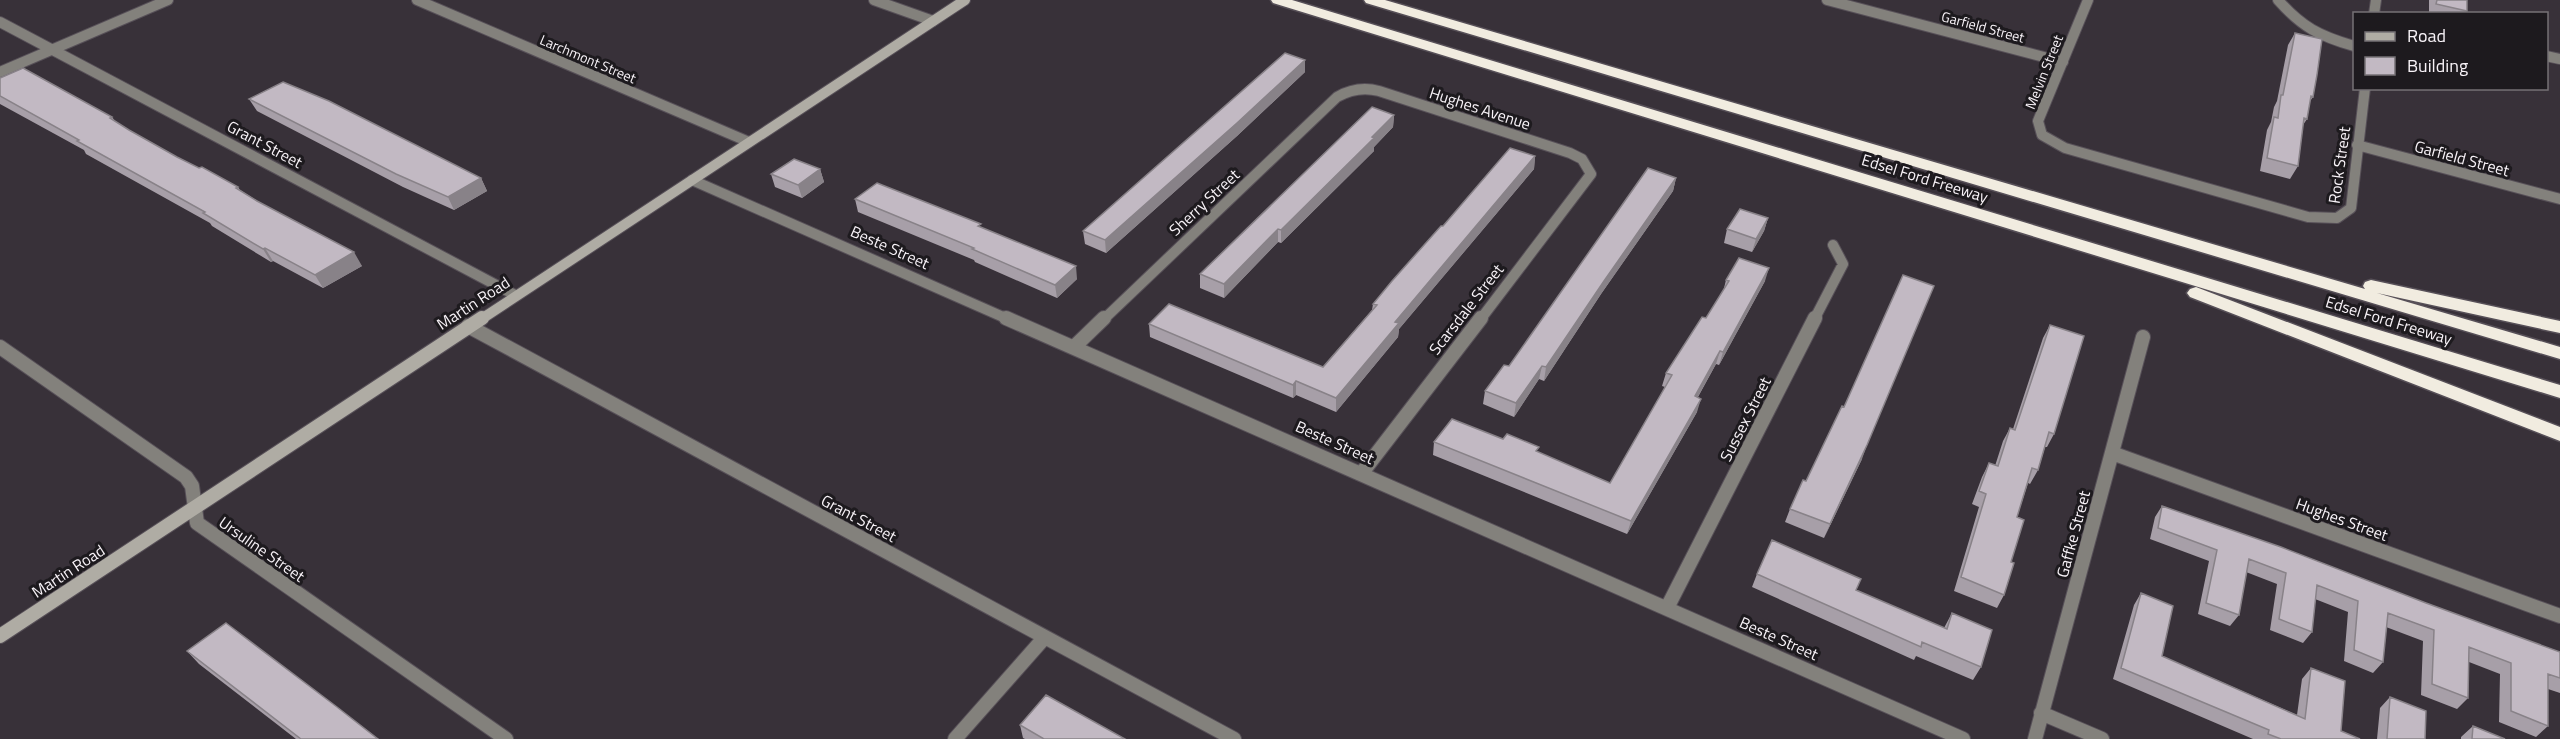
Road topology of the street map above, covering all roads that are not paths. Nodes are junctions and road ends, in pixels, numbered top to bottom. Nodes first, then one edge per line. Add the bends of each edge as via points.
1 (168, 0) edge
2 (417, 0) edge
3 (874, 0) edge
4 (965, 0) edge
5 (1278, 0) edge
6 (1371, 0) edge
7 (1827, 0) edge
8 (2088, 0) edge
9 (2278, 0) edge
10 (933, 21) junction
11 (0, 22) edge
12 (2353, 45) edge
13 (52, 50) junction
14 (2063, 62) junction
15 (0, 72) edge
16 (1360, 88) joint
17 (2365, 90) edge
18 (749, 142) junction
19 (2357, 145) junction
20 (1587, 164) joint
21 (692, 180) junction
22 (2207, 188) joint
23 (2560, 199) edge
24 (2060, 240) junction
25 (1833, 244) dead end
26 (2235, 258) junction
27 (515, 295) junction
28 (468, 326) junction
29 (2560, 327) edge
30 (2142, 337) dead end
31 (1074, 347) junction
32 (0, 348) edge
33 (2560, 353) edge
34 (2560, 392) edge
35 (2560, 434) edge
36 (2112, 453) junction
37 (1361, 474) junction
38 (194, 507) junction
39 (1667, 608) junction
40 (2560, 616) edge
41 (0, 636) edge
42 (1045, 637) junction
43 (2042, 713) junction
44 (506, 739) edge
45 (955, 739) edge
46 (1234, 739) edge
47 (1963, 739) edge
48 (2035, 739) edge
49 (2102, 739) edge

1 - 13 street
2 - 18 street, Larchmont Street
3 - 10 street
4 - 10 street, Martin Road
5 - 24 highway, Edsel Ford Freeway
6 - 26 highway, Edsel Ford Freeway
7 - 14 street, Garfield Street
8 - 14 street, Melvin Street
9 - 12 street via 2310,31
10 - 18 street, Martin Road
11 - 13 street, Grant Street
13 - 15 street
13 - 27 street, Grant Street
14 - 22 street, Melvin Street via 2038,121 2042,135 2056,144
16 - 20 street, Hughes Avenue via 1570,153
16 - 31 street, Sherry Street via 1337,97
17 - 19 street, Rock Street
18 - 21 street, Martin Road
19 - 22 street, Rock Street via 2350,208 2340,218 2325,219
19 - 23 street, Garfield Street
20 - 37 street, Scarsdale Street via 1591,174 1587,180
21 - 27 street, Martin Road
21 - 31 street, Beste Street
24 - 34 highway, Edsel Ford Freeway
24 - 35 highway
25 - 39 street, Sussex Street via 1843,264
26 - 29 highway
26 - 33 highway, Edsel Ford Freeway
27 - 28 street, Martin Road
28 - 38 street, Martin Road
28 - 42 street, Grant Street
30 - 36 street, Gaffke Street
31 - 37 street, Beste Street
32 - 38 street, Ursuline Street via 186,477 192,486
36 - 40 street, Hughes Street
36 - 43 street, Gaffke Street
37 - 39 street, Beste Street
38 - 41 street, Martin Road
38 - 44 street, Ursuline Street via 197,524
39 - 47 street, Beste Street
42 - 45 street
42 - 46 street, Grant Street
43 - 48 street, Gaffke Street
43 - 49 street

